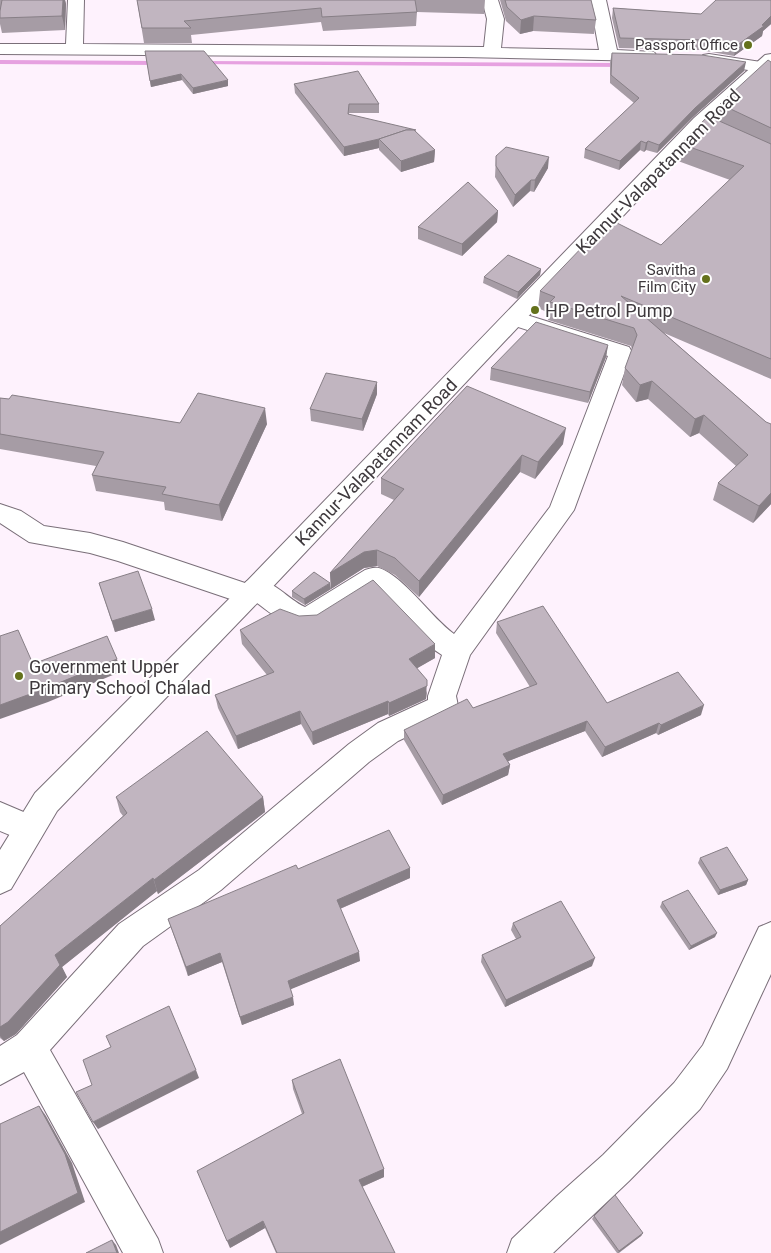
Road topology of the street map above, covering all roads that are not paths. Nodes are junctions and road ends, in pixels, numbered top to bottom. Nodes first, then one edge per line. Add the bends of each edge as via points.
1 (76, 0) edge
2 (490, 0) edge
3 (598, 0) edge
4 (0, 49) edge
5 (74, 50) junction
6 (492, 52) junction
7 (609, 55) junction
8 (663, 56) edge
9 (690, 57) edge
10 (766, 63) edge
11 (514, 318) junction
12 (0, 514) edge
13 (252, 592) junction
14 (457, 651) junction
15 (0, 816) edge
16 (29, 829) junction
17 (0, 880) edge
18 (771, 938) edge
19 (29, 1047) junction
20 (0, 1067) edge
21 (144, 1253) edge
22 (526, 1253) edge

1 - 5 street
2 - 6 street via 496,29
3 - 7 street
4 - 5 street
5 - 6 street
6 - 7 street
7 - 8 street
9 - 10 street
10 - 11 street, Kannur-Valapatannam Road via 710,126
11 - 13 street, Kannur-Valapatannam Road
11 - 14 street via 621,352 561,510
12 - 13 street via 12,518 38,536 90,543
13 - 14 street via 295,616 308,619 374,577 440,641
13 - 16 street, Kannur-Valapatannam Road via 46,802
14 - 19 street via 442,696 444,706 388,732 359,752 210,880 131,935
15 - 16 street
16 - 17 street, Kannur-Valapatannam Road
18 - 22 street via 714,1057 687,1096
19 - 20 street
19 - 21 street

